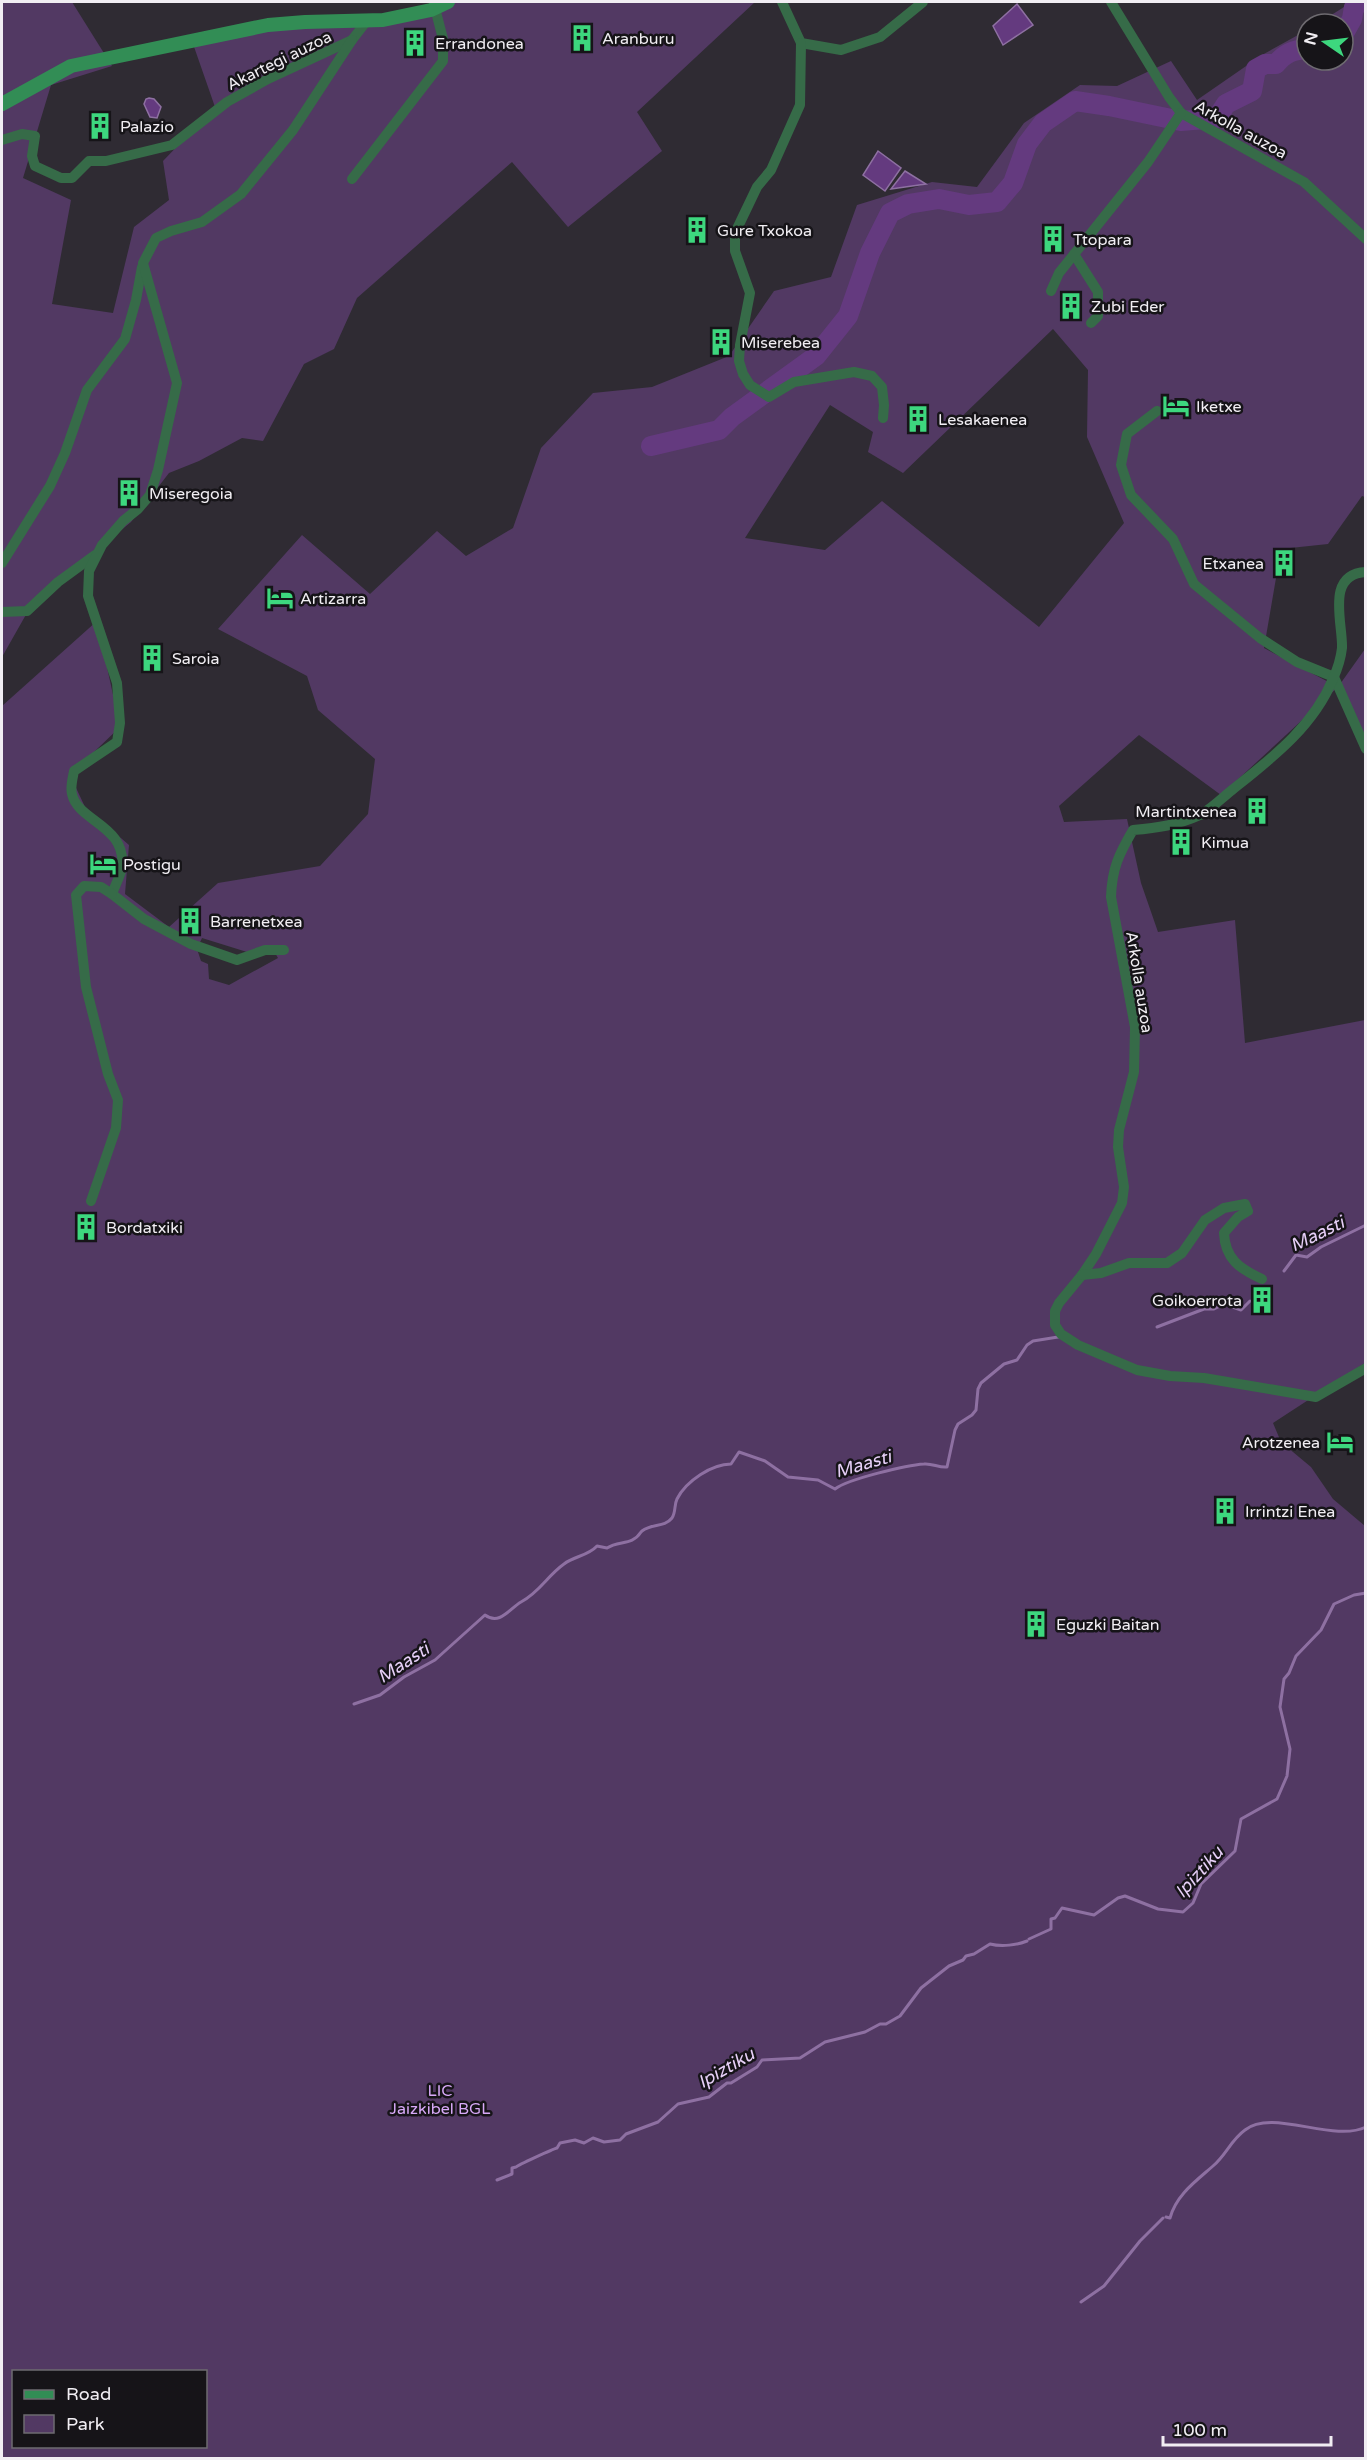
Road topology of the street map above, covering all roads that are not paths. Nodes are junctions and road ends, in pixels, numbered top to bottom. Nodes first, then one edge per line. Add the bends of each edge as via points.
1 (782, 2) edge
2 (923, 2) edge
3 (1111, 2) edge
4 (442, 5) edge
5 (366, 22) junction
6 (352, 40) junction
7 (801, 43) junction
8 (2, 104) edge
9 (1177, 119) junction
10 (2, 140) edge
11 (352, 179) dead end
12 (1365, 239) edge
13 (1074, 254) junction
14 (143, 263) junction
15 (1051, 291) dead end
16 (1091, 323) dead end
17 (1157, 411) dead end
18 (883, 418) dead end
19 (97, 554) junction
20 (2, 563) edge
21 (1365, 572) edge
22 (2, 612) edge
23 (1334, 677) junction
24 (1365, 749) edge
25 (112, 894) junction
26 (284, 950) dead end
27 (91, 1201) dead end
28 (1082, 1275) junction
29 (1262, 1279) dead end
30 (1365, 1368) edge

1 - 7 street
2 - 7 street via 880,37 841,50
3 - 9 street via 1169,97
4 - 5 street
4 - 11 street via 443,61
5 - 6 street, Akartegi auzoa
5 - 8 street via 268,25 71,66
6 - 10 street, Akartegi auzoa via 227,102 172,145 106,161 89,160 72,178 61,178 35,166 35,136 22,134
6 - 14 street via 294,130 241,194 202,222 156,238
7 - 18 street via 800,105 771,170 757,187 735,233 735,251 750,293 739,361 750,385 769,396 794,382 835,374 854,372 872,376 882,387
9 - 12 street, Arkolla auzoa via 1304,182
9 - 13 street, Arkolla auzoa via 1148,162
13 - 15 street, Arkolla auzoa
13 - 16 street via 1098,292 1098,316
14 - 19 street via 177,383 150,495
14 - 20 street via 125,339 87,390 50,486
17 - 23 street via 1127,434 1121,465 1131,495 1173,539 1194,584 1219,607 1297,662
19 - 22 street via 27,611
19 - 25 street via 89,571 88,596 117,683 120,723 117,742 74,771 72,794 81,810 108,830 119,847 122,868
21 - 23 street, Arkolla auzoa via 1358,572 1343,583 1338,601 1342,649
23 - 24 street
23 - 28 street, Arkolla auzoa via 1299,734 1260,767 1202,814 1171,826 1133,830 1117,857 1111,897 1135,1027 1134,1072 1119,1130 1122,1203
25 - 26 street via 144,919 191,944 237,960 265,950
25 - 27 street via 84,886 76,895 86,987 118,1100 116,1128
28 - 29 street via 1129,1263 1167,1263 1182,1253 1205,1220 1224,1208 1245,1204 1248,1211 1224,1233 1224,1246 1240,1269
28 - 30 street, Arkolla auzoa via 1055,1311 1055,1325 1078,1345 1137,1370 1317,1397

